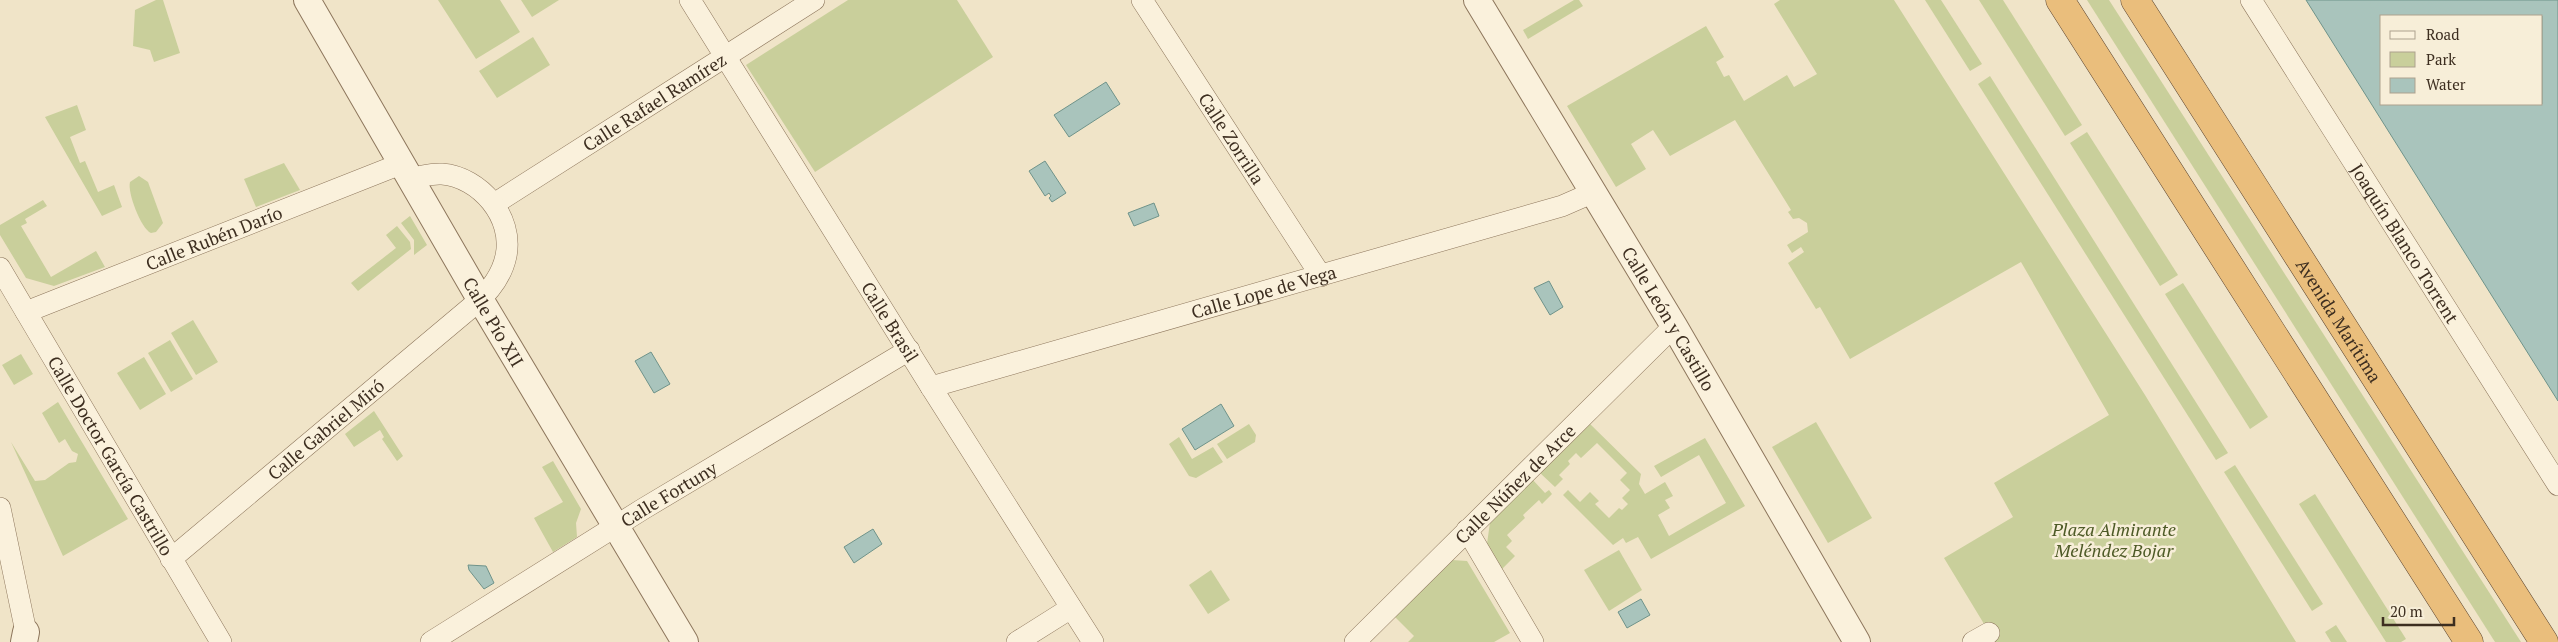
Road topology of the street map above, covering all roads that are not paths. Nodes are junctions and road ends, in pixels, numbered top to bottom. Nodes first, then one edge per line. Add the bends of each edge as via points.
1 (307, 0) edge
2 (690, 0) edge
3 (814, 0) edge
4 (1142, 0) edge
5 (1478, 0) edge
6 (2060, 0) edge
7 (2135, 0) edge
8 (2251, 0) edge
9 (726, 57) junction
10 (407, 171) junction
11 (1594, 192) junction
12 (494, 204) junction
13 (0, 268) edge
14 (1321, 276) junction
15 (480, 299) junction
16 (26, 312) junction
17 (1674, 326) junction
18 (909, 350) junction
19 (931, 387) junction
20 (2558, 485) edge
21 (0, 508) edge
22 (617, 527) junction
23 (1467, 530) junction
24 (171, 559) junction
25 (1071, 608) junction
26 (26, 639) edge
27 (221, 642) edge
28 (431, 642) edge
29 (685, 642) edge
30 (1017, 642) edge
31 (1093, 642) edge
32 (1356, 642) edge
33 (1533, 642) edge
34 (1857, 642) edge
35 (2469, 642) edge
36 (2544, 642) edge

1 - 10 street, Calle Pío XII
2 - 9 street, Calle Brasil
3 - 9 street, Calle Rafael Ramírez
4 - 14 street, Calle Zorrilla
5 - 11 street, Calle León y Castillo
6 - 35 highway
7 - 36 highway, Avenida Marítima
8 - 20 street, Joaquín Blanco Torrent
9 - 12 street, Calle Rafael Ramírez
9 - 18 street, Calle Brasil
10 - 12 street via 442,174 472,184
10 - 15 street, Calle Pío XII
10 - 16 street, Calle Rubén Darío
11 - 14 street, Calle Lope de Vega via 1562,206
11 - 17 street, Calle León y Castillo
12 - 15 street via 505,228 506,255 498,280
13 - 16 street, Calle Doctor García Castrillo
14 - 19 street, Calle Lope de Vega
15 - 22 street, Calle Pío XII
15 - 24 street, Calle Gabriel Miró
16 - 24 street, Calle Doctor García Castrillo
17 - 23 street, Calle Núñez de Arce
17 - 34 street, Calle León y Castillo
18 - 19 street, Calle Brasil
18 - 22 street, Calle Fortuny
19 - 25 street, Calle Brasil
21 - 26 street
22 - 28 street, Calle Fortuny
22 - 29 street, Calle Pío XII
23 - 32 street, Calle Núñez de Arce
23 - 33 street
24 - 27 street, Calle Doctor García Castrillo
25 - 30 street
25 - 31 street, Calle Brasil

